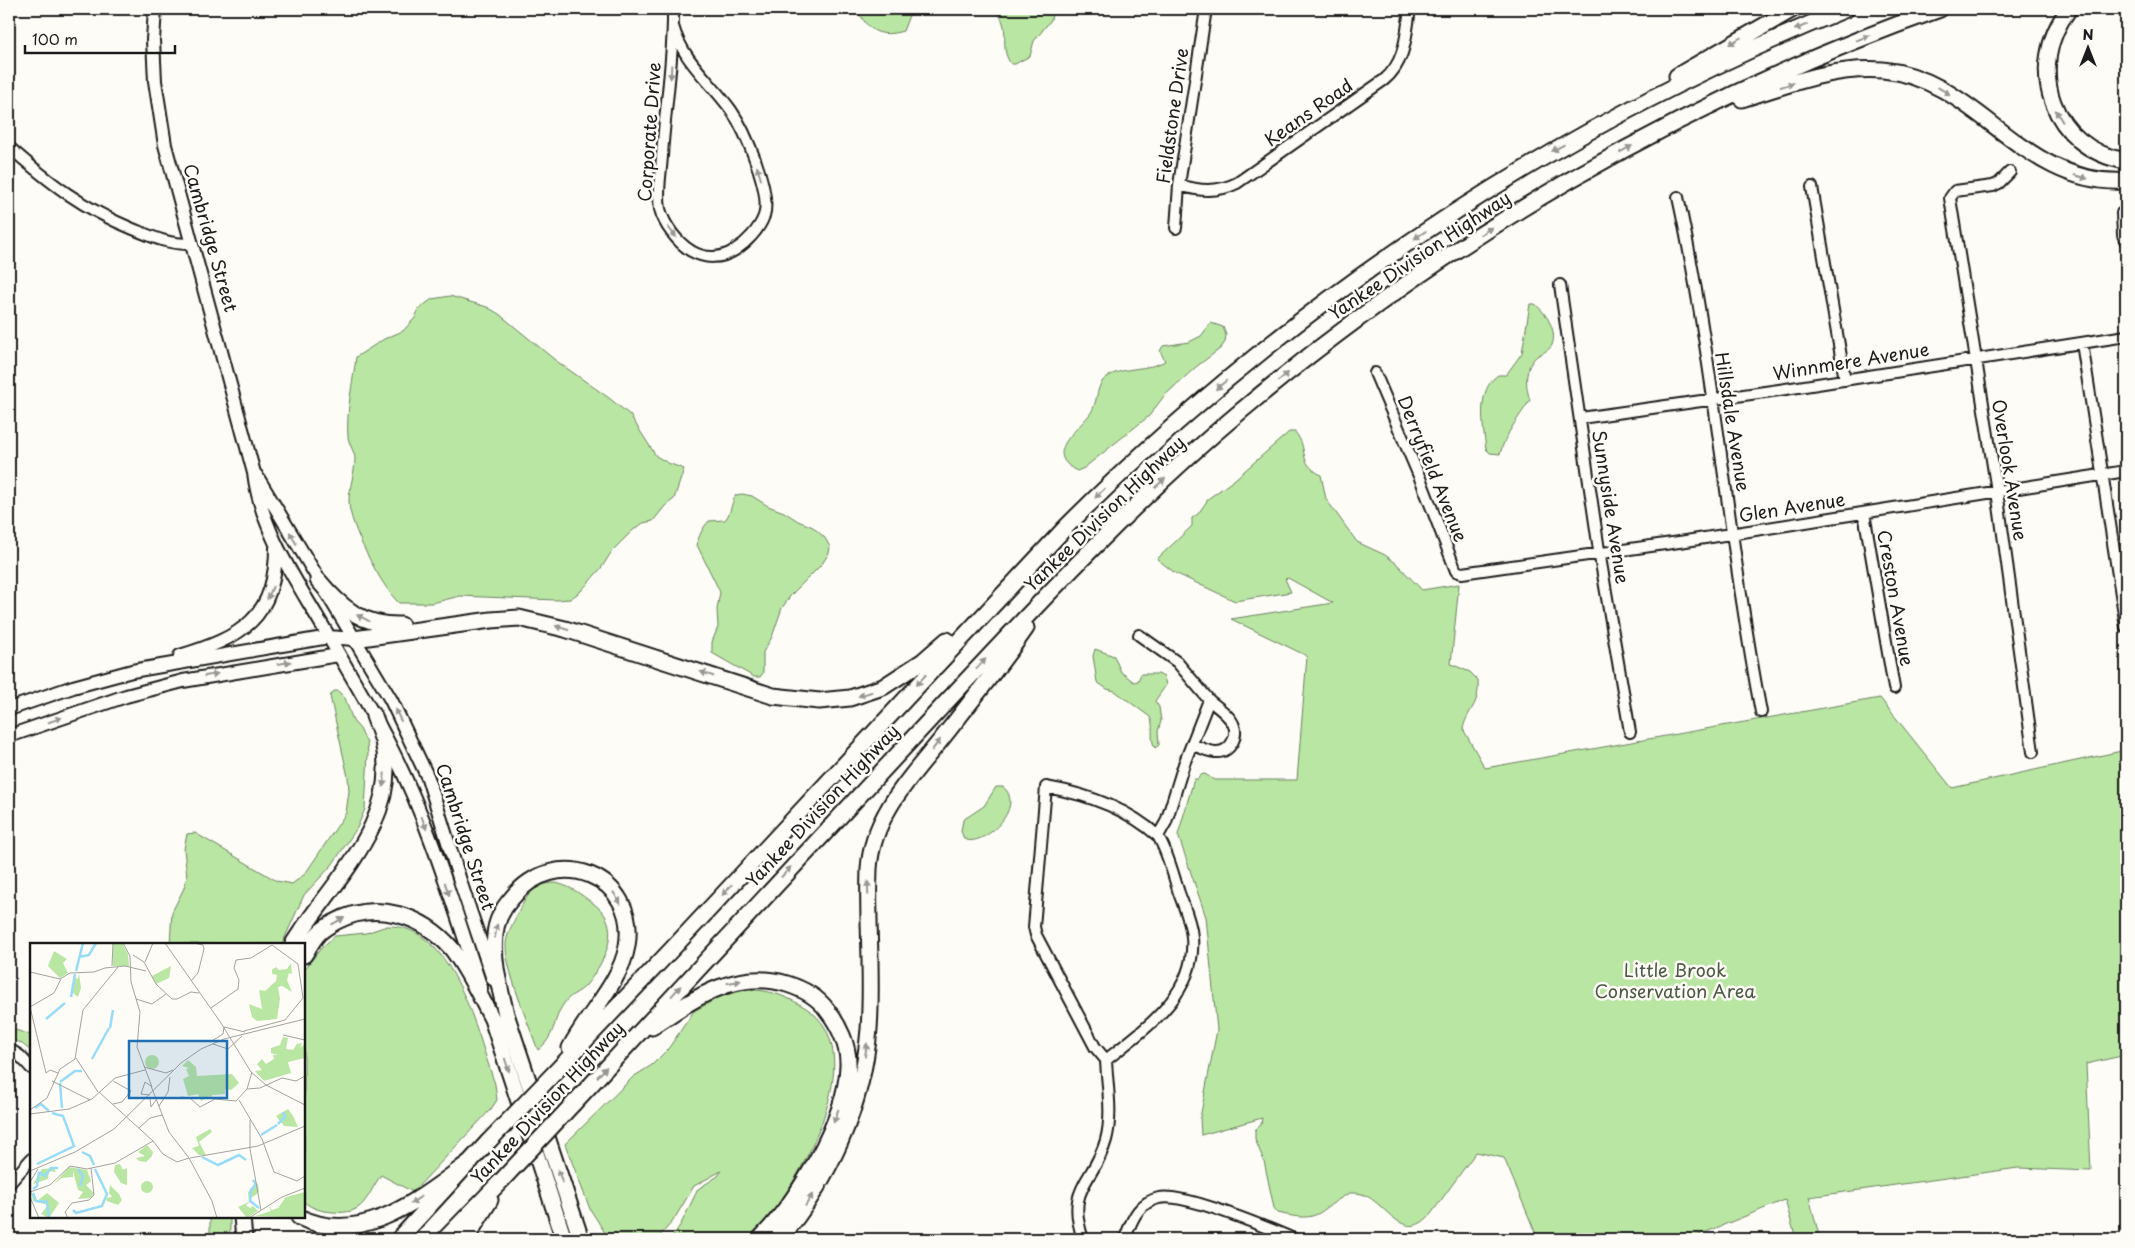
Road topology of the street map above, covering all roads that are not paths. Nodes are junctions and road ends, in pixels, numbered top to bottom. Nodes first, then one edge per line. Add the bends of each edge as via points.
1 (155, 9) edge
2 (673, 9) edge
3 (1206, 9) edge
4 (1410, 9) edge
5 (1793, 9) edge
6 (1846, 9) edge
7 (1940, 9) edge
8 (2069, 9) edge
9 (673, 26) junction
10 (1691, 115) junction
11 (1601, 125) junction
12 (9, 147) edge
13 (2126, 161) edge
14 (2010, 172) dead end
15 (2126, 181) edge
16 (1179, 185) junction
17 (1812, 187) dead end
18 (1678, 197) dead end
19 (2122, 213) dead end
20 (1176, 228) dead end
21 (2126, 242) edge
22 (192, 244) junction
23 (1560, 285) dead end
24 (2126, 336) edge
25 (2082, 343) junction
26 (1976, 359) junction
27 (1375, 373) dead end
28 (1845, 380) junction
29 (1713, 399) junction
30 (1580, 418) junction
31 (2126, 472) edge
32 (254, 473) junction
33 (2103, 475) junction
34 (1997, 491) junction
35 (1864, 513) junction
36 (1732, 534) junction
37 (276, 546) junction
38 (1600, 554) junction
39 (1462, 573) joint
40 (318, 580) junction
41 (1014, 581) junction
42 (1051, 591) junction
43 (463, 624) junction
44 (2126, 627) edge
45 (1140, 635) dead end
46 (329, 637) junction
47 (354, 639) junction
48 (338, 655) junction
49 (132, 672) junction
50 (1894, 688) dead end
51 (1210, 700) junction
52 (9, 709) edge
53 (1760, 712) dead end
54 (374, 716) junction
55 (1630, 732) dead end
56 (9, 736) edge
57 (1192, 744) junction
58 (2033, 752) dead end
59 (1158, 836) junction
60 (294, 943) edge
61 (305, 954) edge
62 (499, 1016) junction
63 (632, 1041) junction
64 (9, 1049) edge
65 (1106, 1060) junction
66 (562, 1064) junction
67 (30, 1067) edge
68 (30, 1160) edge
69 (471, 1162) junction
70 (502, 1180) junction
71 (9, 1184) edge
72 (568, 1199) junction
73 (242, 1218) edge
74 (302, 1218) edge
75 (1127, 1233) dead end
76 (244, 1239) edge
77 (399, 1239) edge
78 (445, 1239) edge
79 (466, 1239) edge
80 (564, 1239) edge
81 (581, 1239) edge
82 (591, 1239) edge
83 (760, 1239) edge
84 (780, 1239) edge
85 (1083, 1239) edge
86 (1294, 1239) edge

1 - 22 main road, Cambridge Street via 154,55 159,115
2 - 9 street, Corporate Drive
3 - 16 street, Fieldstone Drive
4 - 16 street, Keans Road via 1402,57 1384,80 1236,183 1213,191
5 -> 11 highway via 1698,62
6 -> 11 highway, Yankee Division Highway via 1736,56
10 -> 7 highway, Yankee Division Highway via 1803,63
13 -> 8 highway via 2104,155 2080,141 2066,127 2051,100 2048,51 2057,27
9 -> 9 street, Corporate Drive via 660,207 671,231 686,247 701,255 718,257 741,246 760,225 765,211 763,189 758,168 738,121 684,53
10 -> 15 highway via 1818,76 1859,70 1890,71 1924,80 1948,93 2056,168 2089,179
42 -> 10 highway, Yankee Division Highway via 1188,457 1354,321 1440,261 1576,176
11 -> 41 highway, Yankee Division Highway via 1468,203 1368,270 1289,329 1124,469
12 - 22 street via 53,185 93,210 167,242
14 - 26 street, Overlook Avenue via 1993,186 1956,191 1950,199
16 - 20 street, Fieldstone Drive
17 - 28 street
18 - 29 street, Hillsdale Avenue
19 - 21 street
22 - 32 main road, Cambridge Street
23 - 30 street, Sunnyside Avenue
24 - 25 street, Winnmere Avenue
25 - 26 street, Winnmere Avenue
25 - 33 street
26 - 28 street, Winnmere Avenue
26 - 34 street, Overlook Avenue
27 - 39 street, Derryfield Avenue via 1456,570
28 - 29 street, Winnmere Avenue
29 - 30 street, Winnmere Avenue
29 - 36 street, Hillsdale Avenue
30 - 38 street, Sunnyside Avenue
31 - 33 street, Glen Avenue
32 - 37 main road, Cambridge Street via 260,507
40 -> 32 main road, Cambridge Street
33 - 34 street, Glen Avenue
33 - 44 street
34 - 35 street, Glen Avenue
34 - 58 street, Overlook Avenue
35 - 36 street, Glen Avenue
35 - 50 street, Creston Avenue
36 - 38 street, Glen Avenue
36 - 53 street, Hillsdale Avenue
37 - 46 main road, Cambridge Street
37 -> 49 main road via 272,592 250,623 218,643
38 - 39 street, Glen Avenue
38 - 55 street, Sunnyside Avenue
43 -> 40 highway via 376,624 338,603
40 - 47 main road, Cambridge Street
41 -> 43 highway via 898,679 868,694 836,700 773,696 533,620 508,618
41 -> 66 highway, Yankee Division Highway
63 -> 42 highway, Yankee Division Highway
84 -> 42 highway via 809,1200 838,1149 862,1075 870,1005 869,868 877,831 904,787 1009,654
43 - 47 highway
45 - 51 street via 1177,662
46 - 47 main road
46 - 48 main road, Cambridge Street
46 - 49 main road
47 - 48 main road
62 -> 47 main road, Cambridge Street via 428,778 391,700
48 - 54 main road, Cambridge Street
56 -> 48 main road via 126,696 183,681
49 - 52 main road via 82,684
51 - 57 street
51 - 57 street via 1231,720 1234,738 1226,750 1218,753
54 -> 60 highway via 383,741 386,767 379,810 355,858
54 -> 62 main road, Cambridge Street via 419,811
57 - 59 street via 1166,822
59 - 65 street via 1190,924 1192,949 1188,968 1178,993 1167,1008
59 - 65 street via 1110,805 1073,791 1046,787 1034,927 1095,1047
61 -> 62 highway via 320,932 345,917 380,911 409,918 433,931 452,949
62 -> 66 highway via 495,947 497,924 507,904 524,885 549,872 578,871 604,883 624,910 628,927 627,947 616,976 584,1023
72 -> 62 highway, Cambridge Street
62 -> 80 highway, Cambridge Street
70 -> 63 highway, Yankee Division Highway, bridge
63 -> 83 highway via 700,995 742,981 760,979 793,986 821,1002 833,1018 841,1032 848,1065 842,1099 816,1161 783,1212
64 - 67 street
65 - 85 street via 1108,1127 1103,1149 1080,1192 1077,1213
66 - 69 highway, Yankee Division Highway, bridge
68 - 71 street
69 -> 74 highway via 406,1207 380,1219 340,1227
69 - 77 highway, Yankee Division Highway
70 - 78 highway, Yankee Division Highway
70 - 79 highway
72 - 81 highway, Cambridge Street
72 - 82 highway
73 - 76 highway
75 - 86 street via 1140,1208 1152,1200 1167,1197 1200,1204

